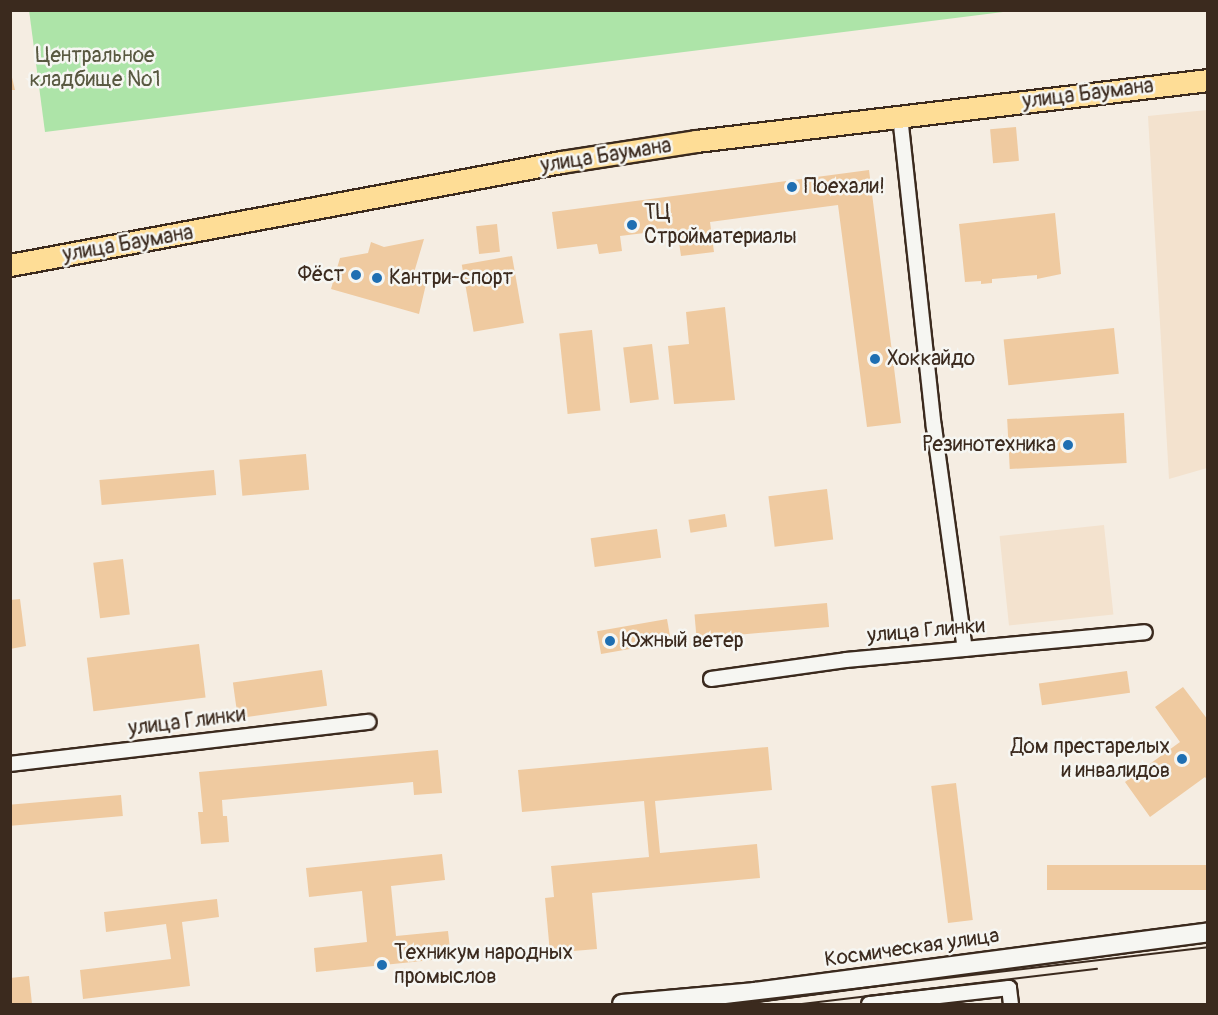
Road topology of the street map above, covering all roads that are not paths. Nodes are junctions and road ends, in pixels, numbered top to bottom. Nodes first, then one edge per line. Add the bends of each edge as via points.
1 (1208, 80) edge
2 (900, 116) junction
3 (10, 265) edge
4 (1145, 632) dead end
5 (965, 649) junction
6 (711, 679) dead end
7 (369, 722) dead end
8 (10, 764) edge
9 (1208, 932) edge
10 (622, 1005) edge
11 (869, 1005) edge
12 (1011, 1005) edge

1 - 2 main road, улица Баумана
2 - 3 main road, улица Баумана via 561,162
2 - 5 street via 934,427
4 - 5 street, улица Глинки
5 - 6 street, улица Глинки via 846,660
7 - 8 street, улица Глинки
9 - 10 main road, Космическая улица via 755,992
11 - 12 street via 1009,988

